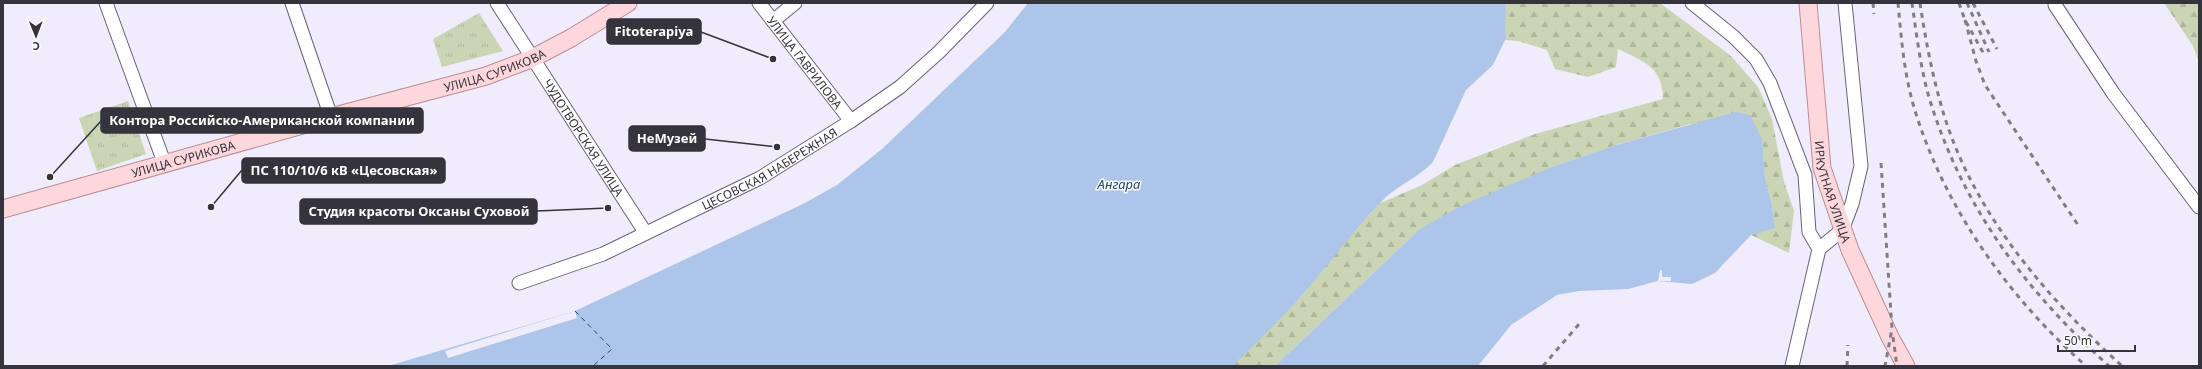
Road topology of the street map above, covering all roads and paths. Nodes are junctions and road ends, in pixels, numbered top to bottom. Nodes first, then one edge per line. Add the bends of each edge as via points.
1 (106, 3) edge
2 (292, 3) edge
3 (496, 3) edge
4 (628, 3) edge
5 (759, 3) edge
6 (795, 3) edge
7 (987, 3) edge
8 (1692, 3) edge
9 (1808, 3) edge
10 (1845, 3) edge
11 (2055, 5) dead end
12 (773, 21) junction
13 (531, 60) junction
14 (331, 117) junction
15 (851, 121) junction
16 (165, 165) junction
17 (2199, 207) edge
18 (3, 209) edge
19 (1842, 230) junction
20 (645, 232) junction
21 (1819, 248) junction
22 (519, 283) dead end
23 (1792, 366) edge
24 (1906, 366) edge

1 - 16 street
2 - 14 street
3 - 13 street, ЧУДОТВОРСКАЯ УЛИЦА
4 - 13 main road, УЛИЦА СУРИКОВА
5 - 12 street, УЛИЦА ГАВРИЛОВА
6 - 12 street
7 - 15 street, ЦЕСОВСКАЯ НАБЕРЕЖНАЯ via 900,87
8 - 21 street via 1734,37 1756,59 1770,84 1805,175 1809,232
9 - 19 main road, ИРКУТНАЯ УЛИЦА via 1822,168
10 - 19 street via 1861,166 1852,204
11 - 17 street via 2113,93
12 - 15 street, УЛИЦА ГАВРИЛОВА
13 - 14 main road, УЛИЦА СУРИКОВА via 486,76
13 - 20 street, ЧУДОТВОРСКАЯ УЛИЦА
14 - 16 main road, УЛИЦА СУРИКОВА
15 - 20 street, ЦЕСОВСКАЯ НАБЕРЕЖНАЯ via 760,178
16 - 18 main road, УЛИЦА СУРИКОВА
19 - 21 street
19 - 24 main road, ИРКУТНАЯ УЛИЦА via 1890,337
20 - 22 street, ЦЕСОВСКАЯ НАБЕРЕЖНАЯ via 602,254
21 - 23 street

